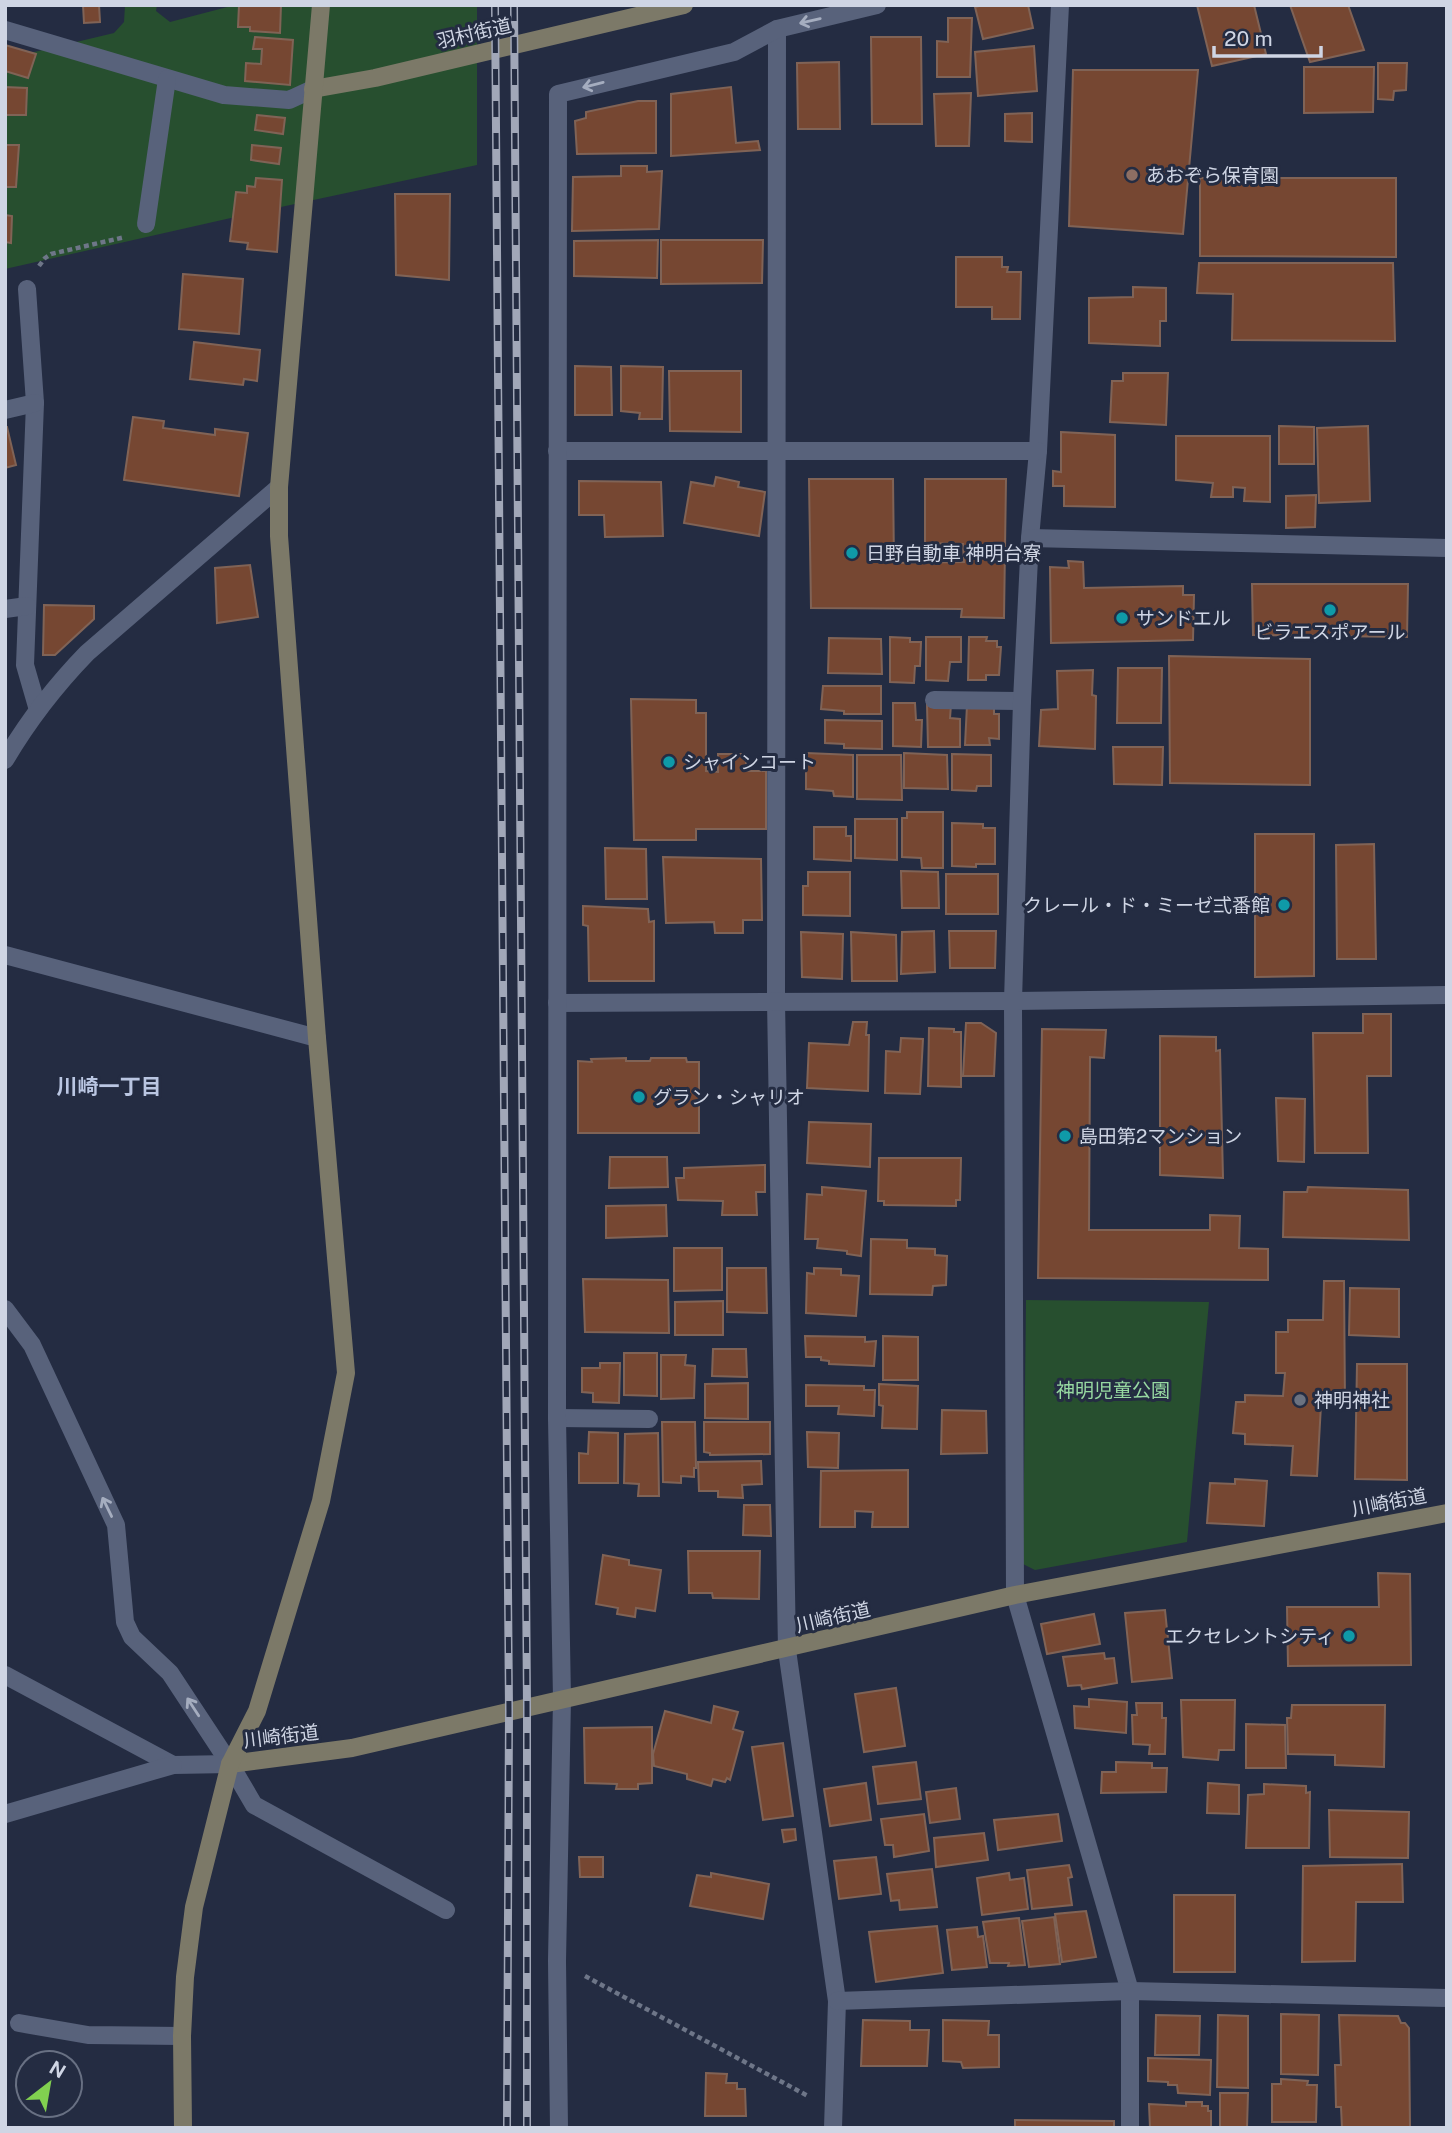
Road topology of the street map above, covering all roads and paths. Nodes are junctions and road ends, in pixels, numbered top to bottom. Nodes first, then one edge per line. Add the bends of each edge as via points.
1 (321, 5) edge
2 (684, 5) edge
3 (877, 5) edge
4 (1060, 5) edge
5 (777, 29) junction
6 (5, 30) edge
7 (167, 79) junction
8 (313, 89) junction
9 (146, 224) joint
10 (27, 289) joint
11 (35, 404) junction
12 (5, 410) edge
13 (776, 450) junction
14 (556, 451) junction
15 (1038, 451) junction
16 (279, 487) junction
17 (1030, 538) junction
18 (1447, 548) edge
19 (27, 606) junction
20 (5, 609) edge
21 (934, 700) dead end
22 (1022, 701) junction
23 (38, 710) junction
24 (5, 761) edge
25 (5, 955) edge
26 (1447, 995) edge
27 (776, 1001) junction
28 (1013, 1001) junction
29 (557, 1003) junction
30 (317, 1038) junction
31 (5, 1309) edge
32 (557, 1418) junction
33 (649, 1419) dead end
34 (1447, 1513) edge
35 (1015, 1595) junction
36 (787, 1650) junction
37 (5, 1675) edge
38 (562, 1699) junction
39 (230, 1764) junction
40 (173, 1766) junction
41 (5, 1814) edge
42 (446, 1910) dead end
43 (557, 1961) junction
44 (1130, 1990) junction
45 (1447, 1998) edge
46 (837, 2001) junction
47 (19, 2023) dead end
48 (182, 2036) junction
49 (833, 2119) edge
50 (183, 2128) edge
51 (558, 2128) edge
52 (1130, 2128) edge

1 - 8 street
2 - 8 street, 羽村街道
3 -> 5 street
4 - 15 street
5 - 13 street
5 -> 14 street via 734,52 558,94
6 - 7 street
7 - 8 street via 224,94 289,100
7 - 9 street
8 - 16 street
9 - 10 path via 135,234 51,254
10 - 11 street
11 - 12 street
11 - 19 street
13 - 14 street
13 - 15 street
13 - 27 street
14 - 29 street
15 - 17 street
16 - 23 street via 87,653
16 - 30 street
17 - 18 street
17 - 22 street
19 - 20 street
19 - 23 street via 25,665
21 - 22 street
22 - 28 street
23 - 24 street
25 - 30 street
26 - 28 street
27 - 28 street
27 - 29 street
27 - 36 street
28 - 35 street
29 - 32 street
30 - 39 street via 346,1373 321,1501 257,1711
39 -> 31 street via 170,1673 132,1637 125,1622 116,1525 32,1345
32 - 33 street
32 - 38 street
34 - 35 street, 川崎街道
35 - 36 street, 川崎街道
35 - 44 street
36 - 38 street, 川崎街道
36 - 46 street
37 - 40 street
38 - 39 street, 川崎街道 via 352,1748
38 - 43 street
39 - 40 street
39 - 42 street via 254,1805
39 - 48 street via 194,1907
40 - 41 street
43 - 49 path
43 - 51 street
44 - 45 street
44 - 46 street
44 - 52 street
46 - 49 street
47 - 48 street via 88,2035
48 - 50 street

